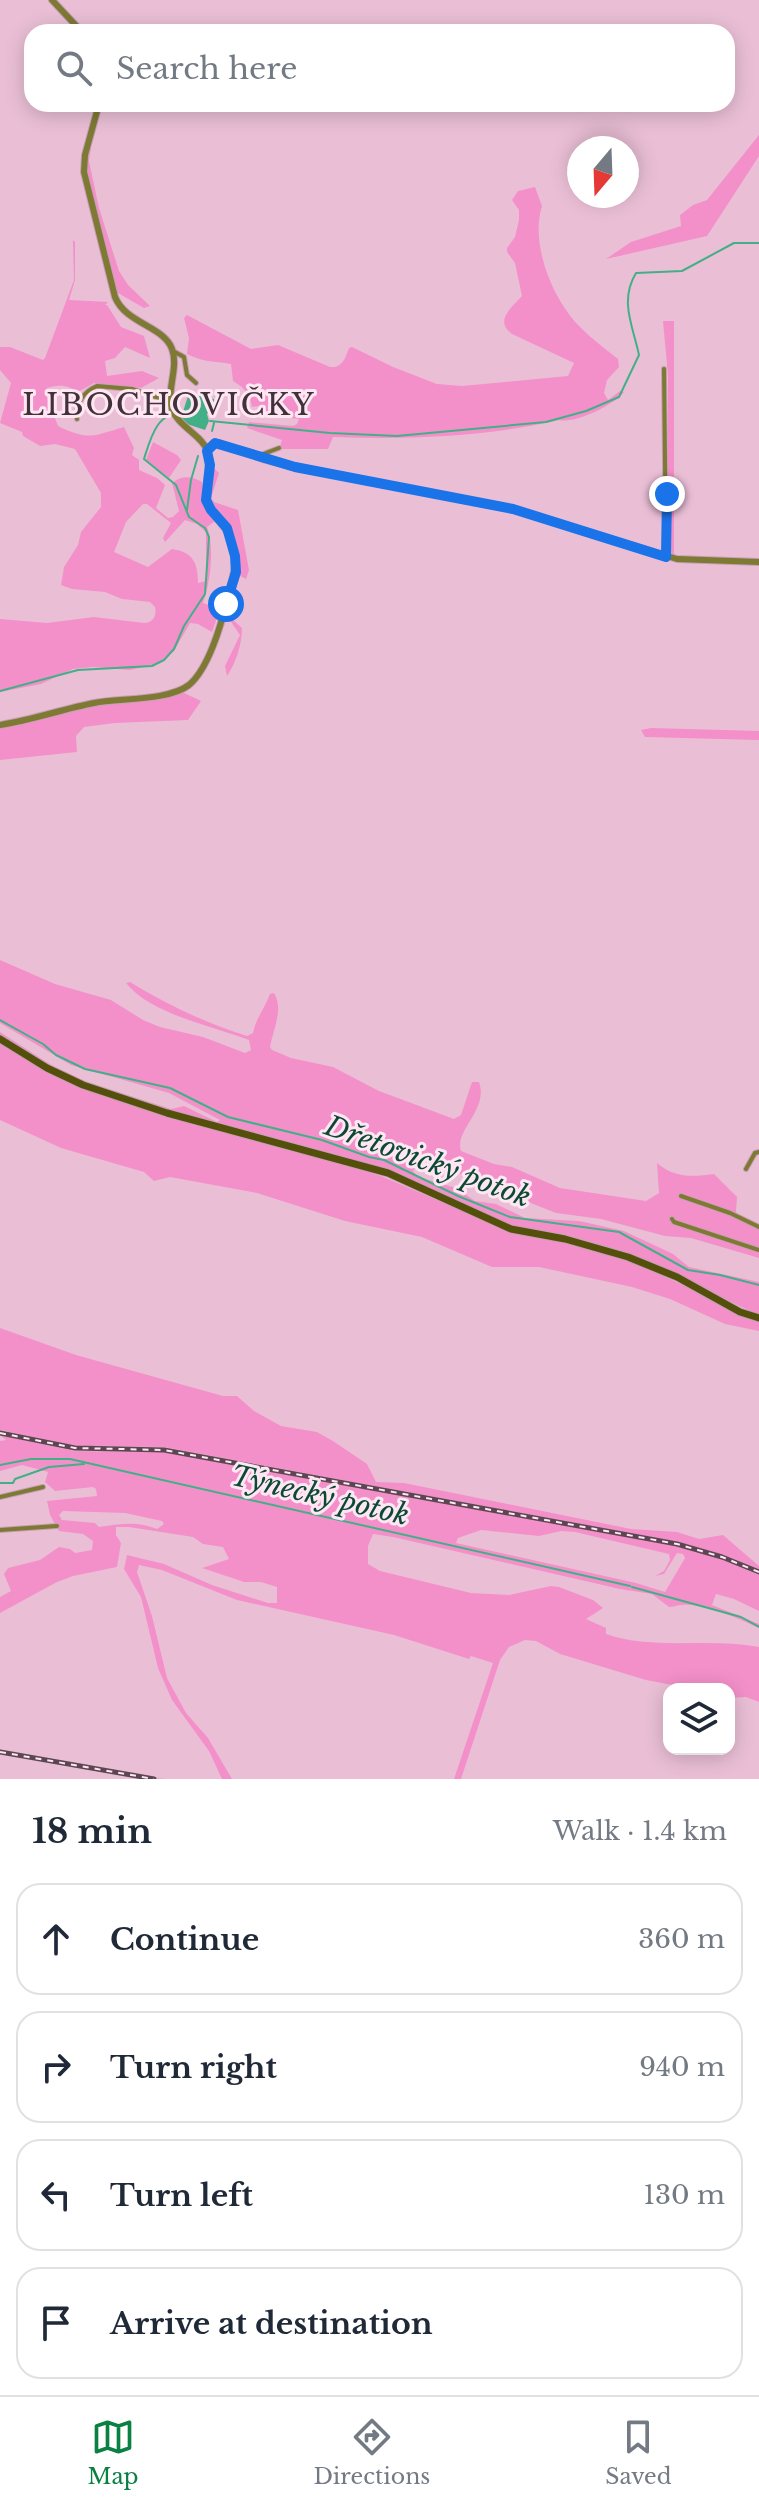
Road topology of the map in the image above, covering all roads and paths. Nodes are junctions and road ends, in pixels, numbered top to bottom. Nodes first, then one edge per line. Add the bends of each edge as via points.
1 (52, 0) edge
2 (74, 24) edge
3 (97, 112) edge
4 (173, 351) junction
5 (664, 369) dead end
6 (196, 383) dead end
7 (171, 402) junction
8 (77, 419) dead end
9 (207, 448) junction
10 (279, 448) dead end
11 (256, 457) junction
12 (666, 557) junction
13 (759, 562) edge
14 (0, 725) edge
15 (0, 1039) edge
16 (759, 1152) edge
17 (746, 1169) dead end
18 (681, 1196) dead end
19 (672, 1219) dead end
20 (759, 1227) edge
21 (759, 1250) edge
22 (759, 1318) edge
23 (43, 1487) dead end
24 (0, 1497) edge
25 (57, 1526) dead end
26 (0, 1530) edge

1 - 2 street
3 - 4 street via 84,165 113,292 122,310 165,339
4 - 6 street via 184,357 187,375
4 - 7 street
5 - 12 street
7 - 8 street via 102,385 83,396
7 - 9 street via 180,422
9 - 11 street via 219,443
9 - 14 street via 206,500 233,542 236,572 212,646 190,684 164,694
10 - 11 street
11 - 12 street via 513,509
12 - 13 street
15 - 22 main road via 94,1089 388,1173 511,1229 628,1257
16 - 17 street
18 - 20 street
19 - 21 street
23 - 24 street
25 - 26 street

